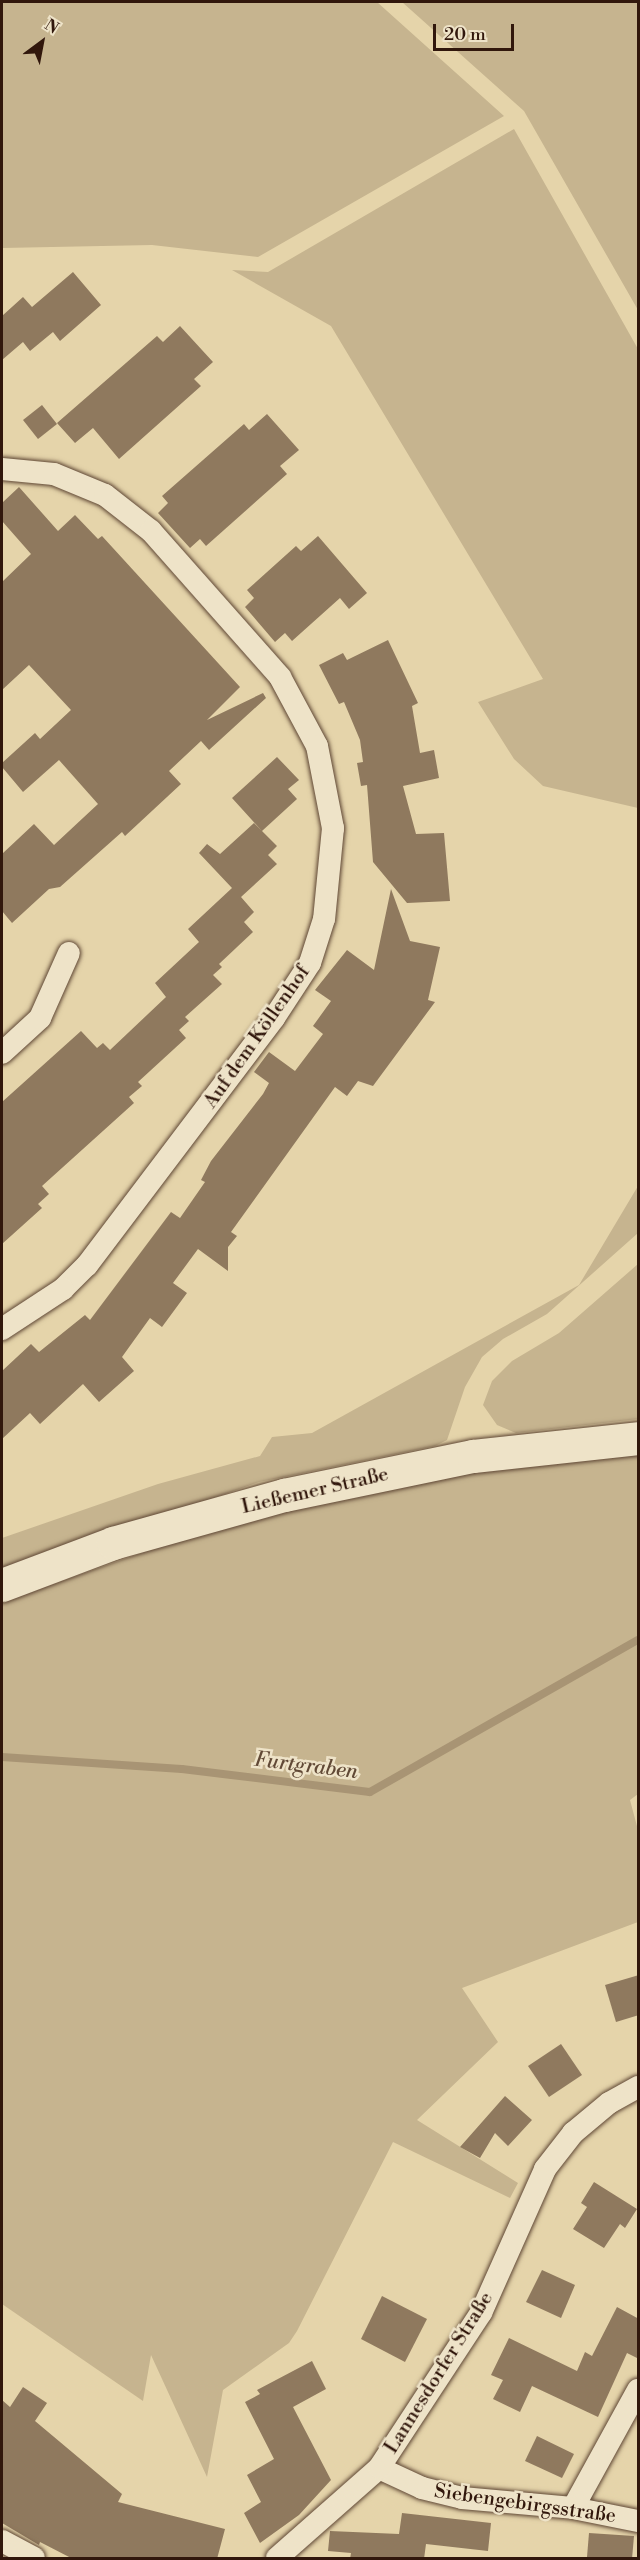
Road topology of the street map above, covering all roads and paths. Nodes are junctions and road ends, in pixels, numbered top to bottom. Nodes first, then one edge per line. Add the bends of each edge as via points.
1 (2, 469) edge
2 (69, 953) dead end
3 (2, 1053) edge
4 (2, 1329) edge
5 (639, 1438) edge
6 (2, 1585) edge
7 (639, 2087) edge
8 (639, 2390) edge
9 (380, 2468) junction
10 (573, 2508) junction
11 (639, 2521) edge
12 (2, 2541) edge
13 (34, 2559) edge
14 (276, 2559) edge

1 - 4 street, Auf dem Köllenhof via 54,474 105,495 151,531 280,677 317,746 333,828 324,919 310,963 280,1010 87,1264 63,1289
2 - 3 street via 40,1018
5 - 6 street, Ließemer Straße via 473,1456 284,1495 112,1544
7 - 9 street, Lannesdorfer Straße via 609,2103 573,2133 545,2169 481,2313
8 - 10 street
9 - 10 street, Siebengebirgsstraße via 422,2488 462,2498
9 - 14 street, Lannesdorfer Straße
10 - 11 street, Siebengebirgsstraße
12 - 13 street

